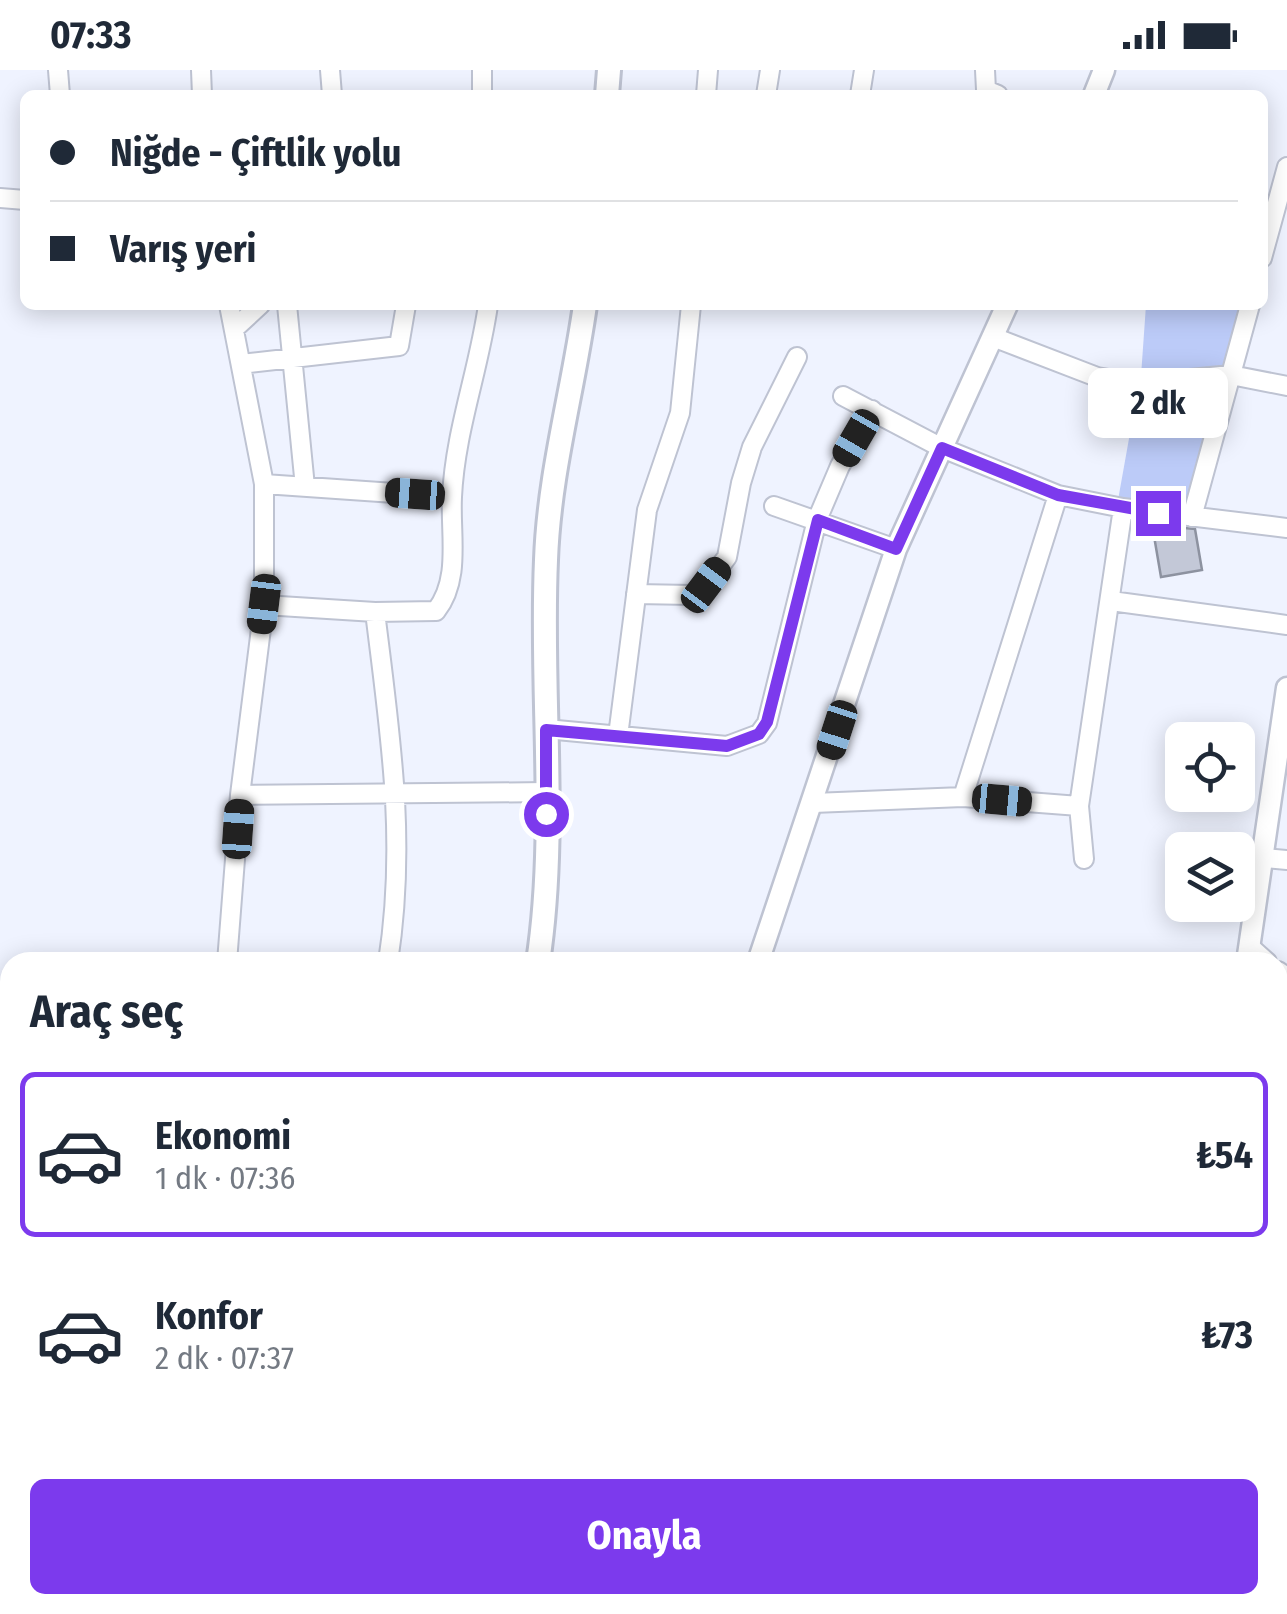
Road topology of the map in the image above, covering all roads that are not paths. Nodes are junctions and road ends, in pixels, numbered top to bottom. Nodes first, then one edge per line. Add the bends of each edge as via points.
1 (1287, 166) edge
2 (1268, 236) edge
3 (230, 310) edge
4 (255, 310) edge
5 (287, 310) edge
6 (405, 310) edge
7 (487, 310) edge
8 (584, 310) edge
9 (690, 310) edge
10 (1005, 310) edge
11 (1249, 310) edge
12 (234, 330) junction
13 (993, 337) junction
14 (797, 357) dead end
15 (292, 359) junction
16 (241, 364) junction
17 (1231, 375) junction
18 (1287, 386) edge
19 (844, 396) dead end
20 (872, 410) junction
21 (942, 448) junction
22 (264, 484) junction
23 (305, 487) junction
24 (1058, 495) junction
25 (452, 496) junction
26 (774, 506) dead end
27 (1122, 508) junction
28 (1192, 517) junction
29 (818, 520) junction
30 (1287, 528) edge
31 (896, 549) junction
32 (636, 594) junction
33 (1111, 601) junction
34 (264, 604) junction
35 (375, 612) junction
36 (1287, 624) edge
37 (1287, 688) edge
38 (546, 730) junction
39 (618, 736) junction
40 (546, 792) junction
41 (397, 794) junction
42 (240, 796) junction
43 (963, 796) junction
44 (813, 803) junction
45 (1079, 806) junction
46 (1263, 858) junction
47 (1084, 859) dead end
48 (1287, 860) edge
49 (228, 952) edge
50 (390, 952) edge
51 (540, 952) edge
52 (761, 952) edge
53 (1248, 952) edge

1 - 2 street
3 - 12 street
4 - 12 street
5 - 15 street
6 - 15 street via 399,346
7 - 25 street
8 - 38 main road via 551,484
9 - 32 street via 680,413 646,510
10 - 13 street
11 - 17 street
12 - 16 street
13 - 17 street via 1096,376 1138,384
13 - 21 street
14 - 32 street via 752,447 727,558 692,594
15 - 16 street
15 - 23 street
16 - 22 street
17 - 18 street
17 - 28 street
19 - 20 street
20 - 21 street
20 - 29 street
21 - 24 street
21 - 31 street
22 - 23 street
22 - 34 street
23 - 25 street
24 - 27 street
24 - 43 street
25 - 35 street via 446,599 436,611
26 - 29 street
27 - 28 street
27 - 33 street
28 - 30 street
29 - 31 street
29 - 39 street via 759,734 727,746
31 - 44 street
32 - 39 street
33 - 36 street
33 - 45 street
34 - 35 street
34 - 42 street
35 - 41 street
37 - 46 street
38 - 39 street
38 - 40 main road
40 - 41 street
40 - 51 main road via 547,904
41 - 42 street
41 - 50 street
42 - 49 street
43 - 44 street
43 - 45 street
44 - 52 street
45 - 47 street
46 - 48 street
46 - 53 street

